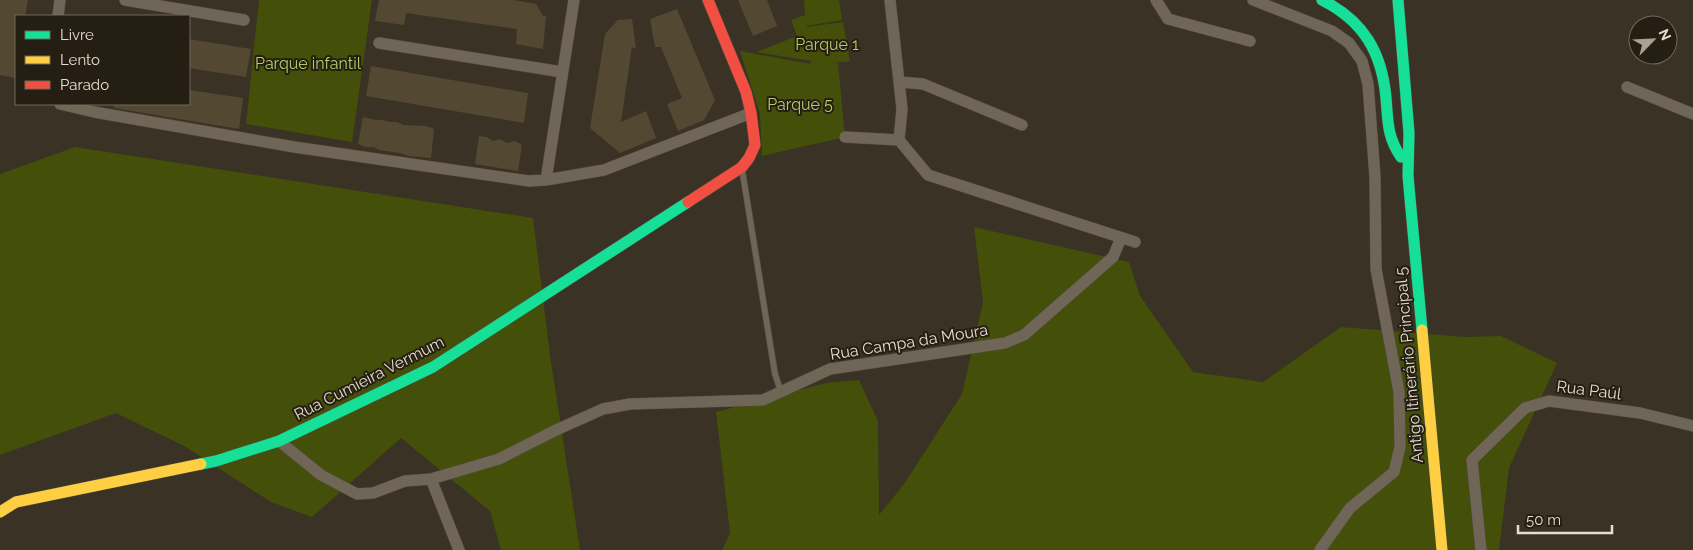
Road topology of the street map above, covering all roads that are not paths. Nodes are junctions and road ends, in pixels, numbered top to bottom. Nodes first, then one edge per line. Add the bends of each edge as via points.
1 (60, 0) edge
2 (125, 0) edge
3 (574, 0) edge
4 (708, 0) edge
5 (890, 0) edge
6 (1156, 0) edge
7 (1253, 0) edge
8 (1322, 0) edge
9 (1398, 0) edge
10 (58, 15) edge
11 (244, 20) dead end
12 (1250, 41) dead end
13 (379, 43) dead end
14 (1390, 59) dead end
15 (562, 72) junction
16 (900, 82) junction
17 (1627, 87) dead end
18 (64, 105) edge
19 (751, 113) junction
20 (1693, 114) edge
21 (1022, 125) dead end
22 (845, 137) dead end
23 (899, 140) junction
24 (1400, 157) junction
25 (742, 167) junction
26 (1408, 176) junction
27 (546, 180) junction
28 (1121, 238) junction
29 (1135, 242) dead end
30 (781, 392) junction
31 (1693, 426) edge
32 (279, 441) junction
33 (431, 479) junction
34 (0, 512) edge
35 (459, 550) edge
36 (1320, 550) edge
37 (1442, 550) edge
38 (1481, 550) edge

1 - 10 street
2 - 11 street
3 - 15 street
4 - 19 main road, Rua Cumieira Vermum via 746,92
5 - 16 street
6 - 12 street via 1168,20
7 - 36 street via 1332,31 1349,42 1362,61 1368,84 1375,177 1376,269 1399,392 1400,446 1394,472 1350,508
8 - 24 main road via 1352,20 1371,43 1384,76 1392,142
9 - 26 main road, Antigo Itinerário Principal 5 via 1409,133
13 - 15 street
14 - 24 main road, Antigo Itinerário Principal 5
15 - 27 street
16 - 21 street via 923,84
16 - 23 street
17 - 20 street
18 - 27 street via 294,147 529,181
19 - 25 main road, Rua Cumieira Vermum via 755,145
19 - 27 street via 604,170
22 - 23 street
23 - 28 street via 928,175
24 - 26 main road, Antigo Itinerário Principal 5
25 - 30 lane via 775,374
25 - 32 main road, Rua Cumieira Vermum via 433,367
26 - 37 main road, Antigo Itinerário Principal 5
28 - 29 street
28 - 30 street, Rua Campa da Moura via 1113,258 1024,335 1005,343 830,369
30 - 33 street, Rua Campa da Moura via 763,400 630,404 603,410 499,458
31 - 38 street, Rua Paúl via 1640,413 1549,401 1525,408 1472,460
32 - 33 street, Rua Campa da Moura via 321,475 357,494 373,493 405,481
32 - 34 main road, Rua Cumieira Vermum via 216,461 16,502
33 - 35 street

